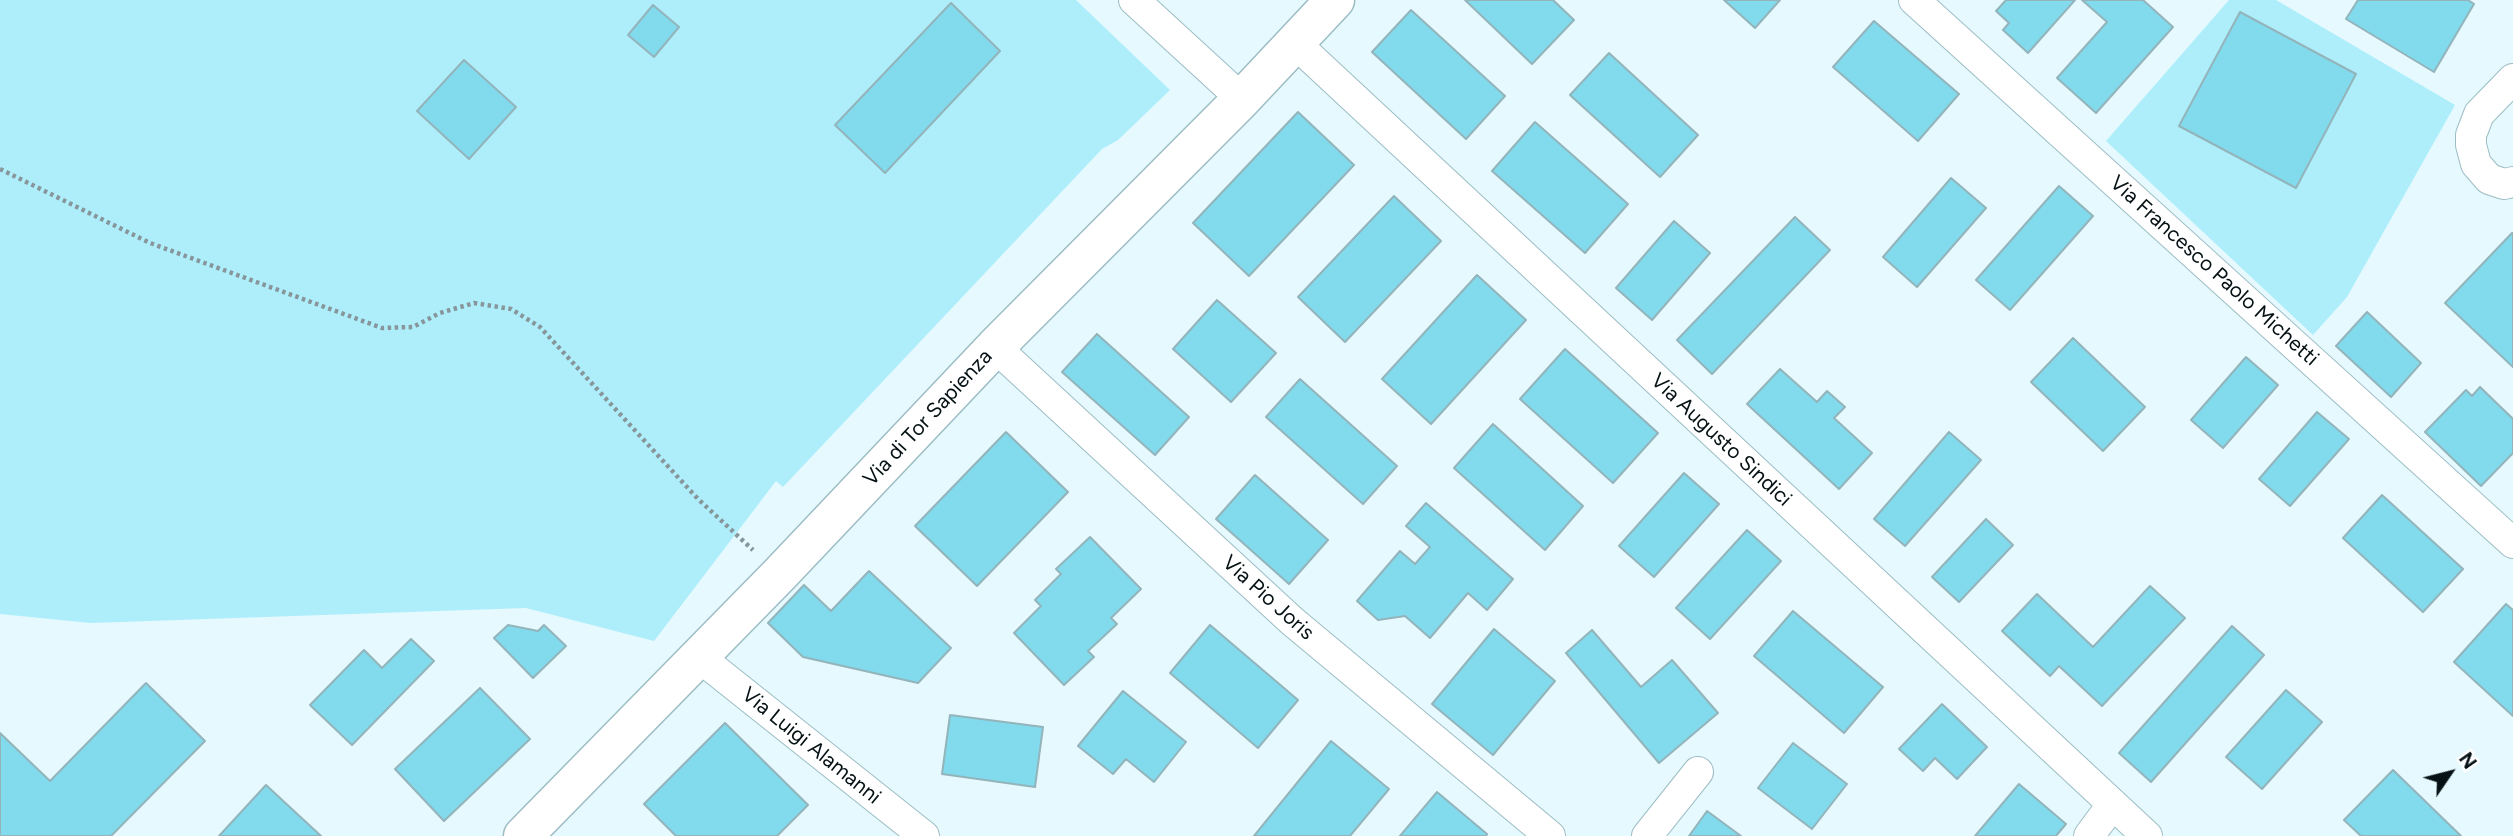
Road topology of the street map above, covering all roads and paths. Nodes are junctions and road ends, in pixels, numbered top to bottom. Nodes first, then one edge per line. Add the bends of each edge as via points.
1 (1134, 0) edge
2 (1335, 0) edge
3 (1914, 0) edge
4 (1295, 43) junction
5 (2513, 79) edge
6 (1242, 99) junction
7 (0, 169) edge
8 (2501, 181) edge
9 (995, 347) junction
10 (2513, 543) edge
11 (780, 574) junction
12 (699, 657) junction
13 (1698, 772) dead end
14 (2112, 805) junction
15 (523, 836) edge
16 (924, 836) edge
17 (1550, 836) edge
18 (1647, 836) edge
19 (2089, 836) edge
20 (2147, 836) edge

1 - 6 street
2 - 4 street, Via di Tor Sapienza
3 - 10 street, Via Francesco Paolo Michetti
4 - 6 street, Via di Tor Sapienza
4 - 14 street, Via Augusto Sindici
5 - 8 street via 2483,109 2472,135 2476,164
6 - 9 street, Via di Tor Sapienza
7 - 11 path via 150,243 383,328 413,327 474,303 511,309 540,327 698,499
9 - 11 street, Via di Tor Sapienza
9 - 17 street, Via Pio Joris via 1292,621
11 - 12 street, Via di Tor Sapienza
12 - 15 street, Via di Tor Sapienza
12 - 16 street, Via Luigi Alamanni
13 - 18 street
14 - 19 street
14 - 20 street, Via Augusto Sindici

